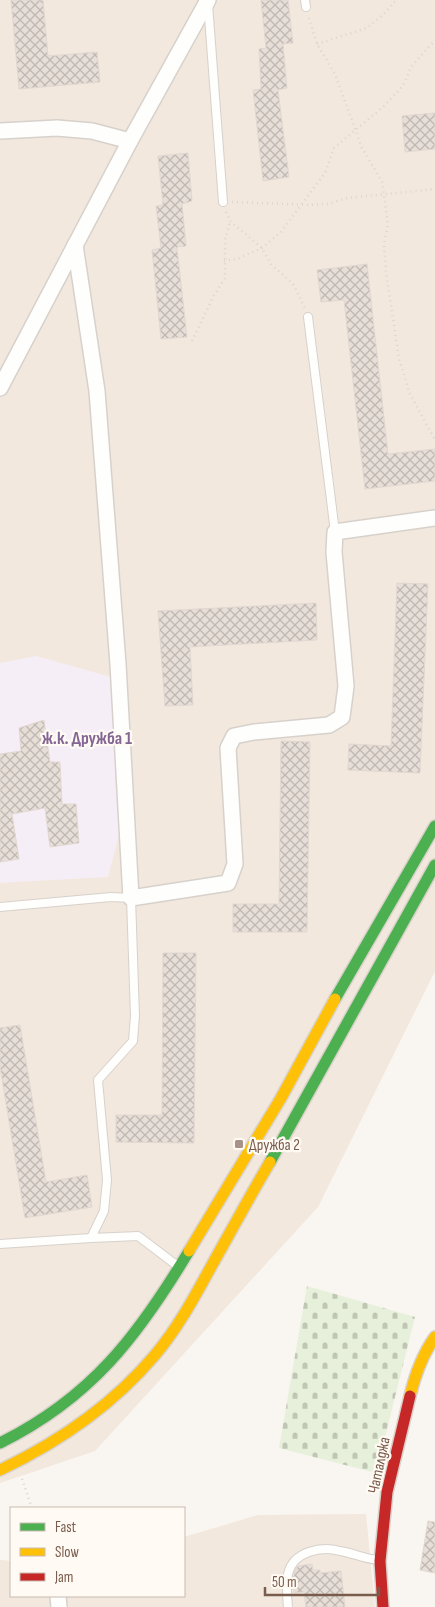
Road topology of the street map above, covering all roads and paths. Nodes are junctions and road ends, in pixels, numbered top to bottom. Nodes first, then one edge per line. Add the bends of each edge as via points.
1 (208, 0) edge
2 (396, 0) edge
3 (305, 4) edge
4 (435, 40) edge
5 (317, 44) junction
6 (356, 129) junction
7 (0, 131) edge
8 (130, 141) junction
9 (435, 189) edge
10 (384, 195) junction
11 (223, 202) junction
12 (302, 205) junction
13 (230, 221) junction
14 (75, 245) junction
15 (262, 248) junction
16 (224, 262) junction
17 (308, 316) joint
18 (192, 341) dead end
19 (0, 388) edge
20 (435, 440) edge
21 (435, 518) edge
22 (335, 532) junction
23 (435, 826) edge
24 (435, 865) edge
25 (131, 898) junction
26 (0, 907) edge
27 (91, 1238) junction
28 (0, 1244) edge
29 (180, 1268) junction
30 (435, 1337) edge
31 (0, 1444) edge
32 (17, 1462) junction
33 (0, 1470) edge
34 (32, 1507) edge
35 (380, 1560) junction
36 (288, 1607) edge
37 (383, 1607) edge

1 - 8 street
1 - 11 lane
2 - 5 path via 367,28
3 - 5 path
4 - 6 path via 411,67 402,86
5 - 6 path via 335,74
6 - 10 path via 362,148 382,182
6 - 12 path via 334,148 325,173
7 - 8 street via 57,128 92,131
8 - 14 street
9 - 10 path
10 - 12 path
10 - 20 path via 388,224 384,245 386,272 399,359 410,394
11 - 12 path
11 - 13 path
12 - 15 path via 281,232
13 - 15 path
13 - 16 path
14 - 19 street
14 - 25 street via 97,391 118,664
15 - 16 path
15 - 17 path via 271,264 293,284
16 - 18 path via 225,278
17 - 22 lane
21 - 22 street
22 - 25 street via 346,686 342,717 329,725 234,736 228,748 235,864 228,882
23 - 29 street via 281,1098
24 - 32 street via 173,1332 116,1397 40,1451
25 - 26 lane
25 - 27 lane via 133,1041 98,1080 107,1180 104,1211
27 - 28 lane
27 - 29 lane via 138,1236
29 - 31 street via 143,1324 94,1380 56,1413
30 - 35 street, Чаталджа via 415,1374 388,1492
32 - 33 street
32 - 34 path
35 - 36 lane via 320,1548 299,1555 291,1564 287,1578
35 - 37 street, Чаталджа

